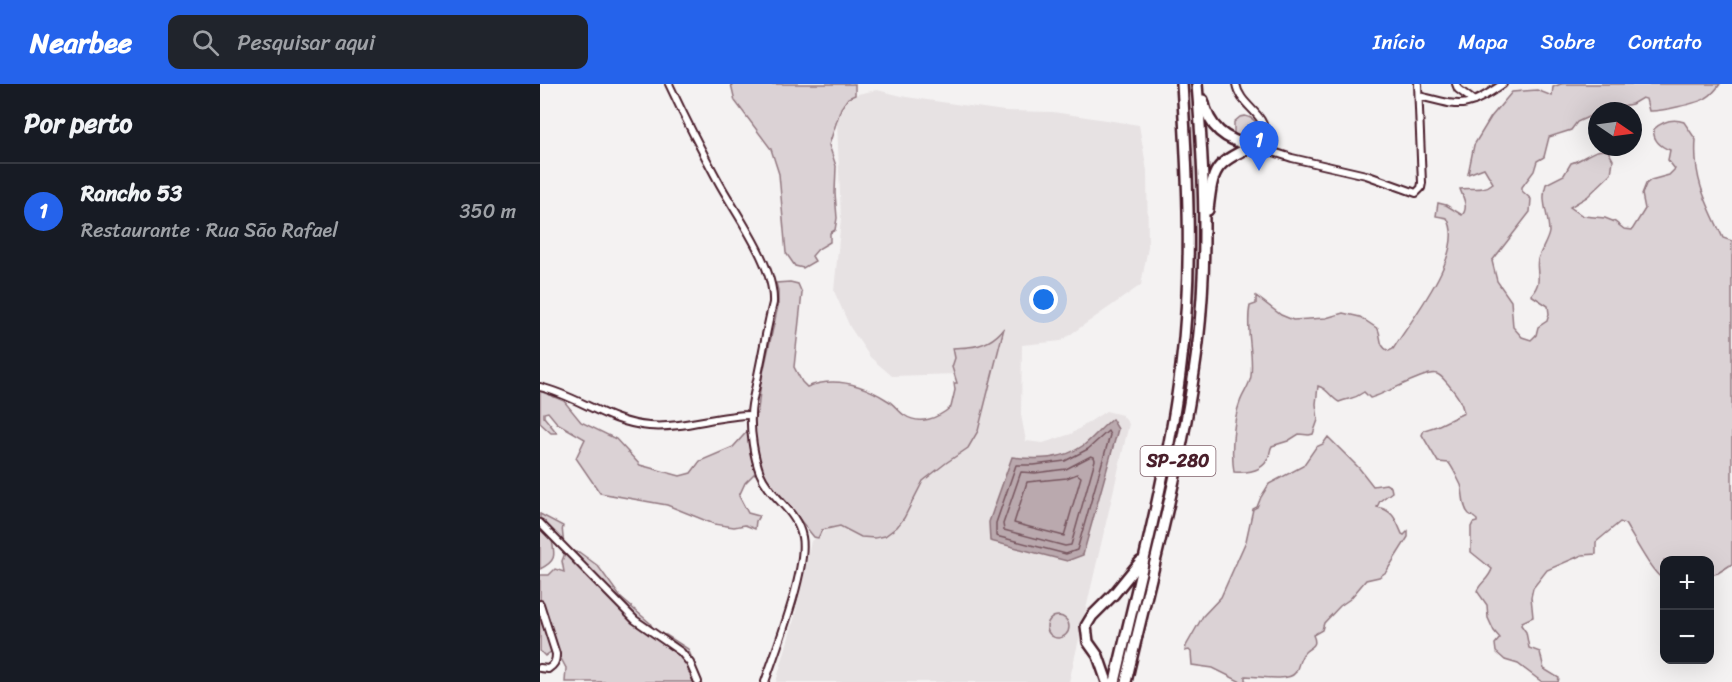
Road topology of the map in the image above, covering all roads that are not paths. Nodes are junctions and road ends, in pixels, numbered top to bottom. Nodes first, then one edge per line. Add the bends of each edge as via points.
1 (669, 84) edge
2 (1182, 84) edge
3 (1198, 84) edge
4 (1236, 84) edge
5 (1418, 84) edge
6 (1456, 84) edge
7 (1503, 84) edge
8 (1419, 96) junction
9 (1474, 101) junction
10 (1254, 146) junction
11 (1205, 236) junction
12 (540, 387) edge
13 (751, 415) junction
14 (540, 523) edge
15 (1143, 558) junction
16 (540, 604) edge
17 (540, 668) edge
18 (698, 682) edge
19 (765, 682) edge
20 (1107, 682) edge
21 (1115, 682) edge
22 (1126, 682) edge

1 - 13 street via 763,260 774,291
2 - 15 highway, SP-280 via 1187,169 1186,317 1167,453
3 - 10 highway via 1214,128 1227,138
3 - 11 highway, SP-280
4 - 10 street via 1243,101 1264,123 1265,136
5 - 8 street
6 - 9 street
7 - 9 street
8 - 9 street via 1457,105
8 - 10 street via 1422,183 1416,193 1366,175
10 - 11 highway via 1227,158 1215,174
11 - 22 highway, SP-280 via 1198,343 1188,412
12 - 13 street via 604,415 649,426
13 - 19 street via 760,474 797,522 803,554
14 - 18 street via 635,620 681,652
15 - 20 highway via 1086,626 1088,642 1101,662
15 - 21 highway, SP-280
16 - 17 street via 556,654 552,666

